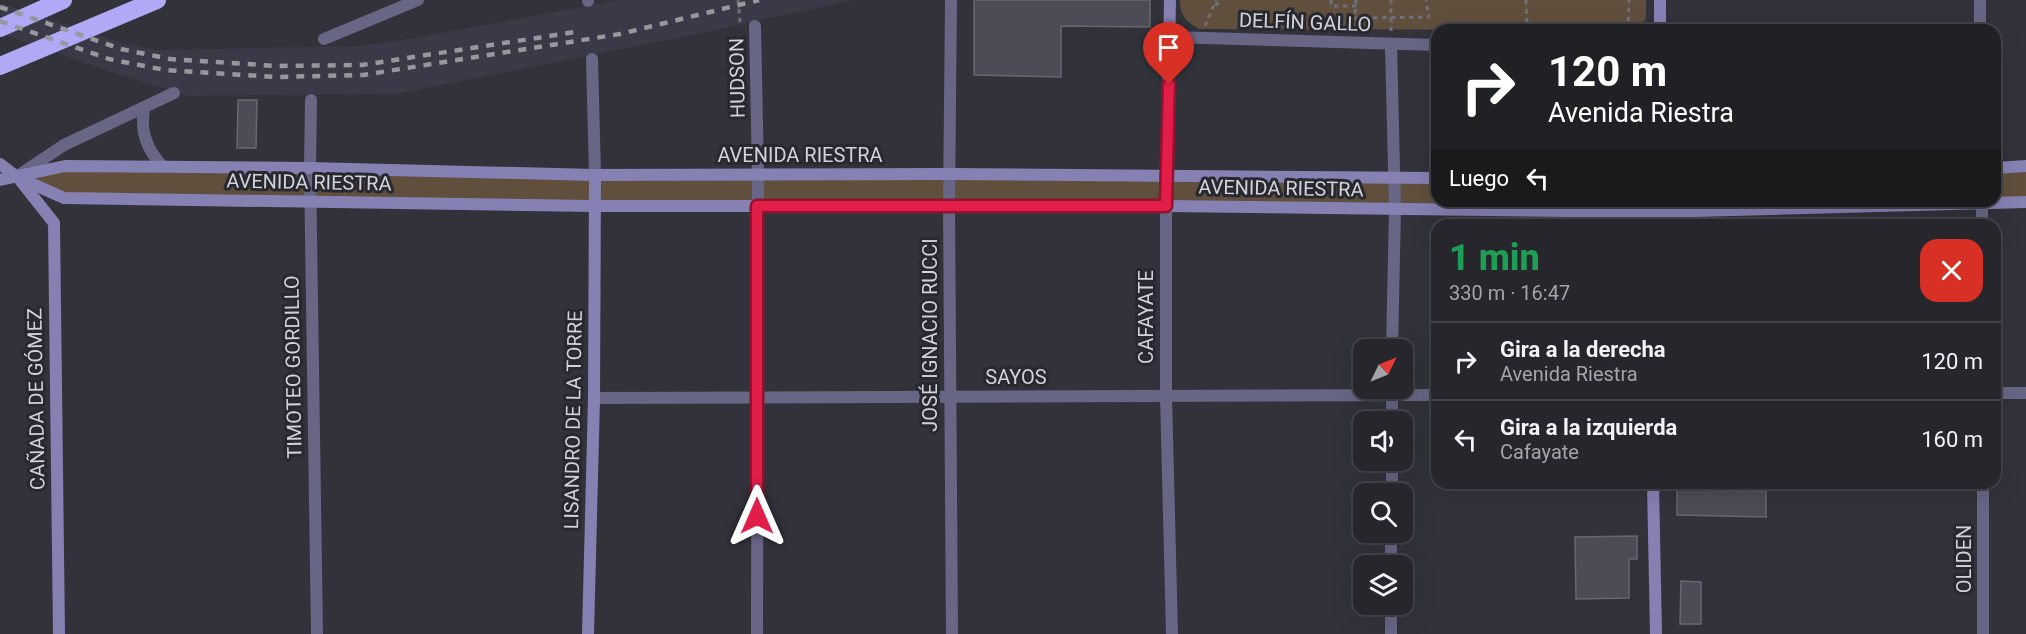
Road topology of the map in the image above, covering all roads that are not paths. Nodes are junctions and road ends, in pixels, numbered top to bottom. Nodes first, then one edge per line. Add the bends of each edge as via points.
1 (63, 0) edge
2 (157, 0) edge
3 (418, 0) edge
4 (951, 0) edge
5 (1170, 0) edge
6 (1660, 0) edge
7 (1980, 0) edge
8 (1660, 24) edge
9 (1980, 24) edge
10 (755, 26) dead end
11 (0, 28) edge
12 (1171, 37) junction
13 (324, 39) dead end
14 (1391, 45) junction
15 (1431, 45) edge
16 (592, 59) dead end
17 (0, 66) edge
18 (174, 93) dead end
19 (311, 100) dead end
20 (144, 109) junction
21 (0, 164) edge
22 (162, 166) junction
23 (2026, 166) edge
24 (310, 168) junction
25 (2001, 168) edge
26 (758, 174) junction
27 (949, 174) junction
28 (595, 175) junction
29 (1167, 176) junction
30 (17, 177) junction
31 (1431, 178) edge
32 (1394, 179) junction
33 (0, 180) edge
34 (310, 202) junction
35 (2001, 202) edge
36 (2026, 202) edge
37 (594, 206) junction
38 (757, 206) junction
39 (949, 206) junction
40 (1166, 206) junction
41 (1570, 207) edge
42 (1395, 209) junction
43 (1392, 339) edge
44 (1353, 393) edge
45 (1413, 393) edge
46 (2001, 393) edge
47 (2026, 393) edge
48 (1166, 395) junction
49 (1431, 395) edge
50 (758, 397) junction
51 (949, 397) junction
52 (594, 398) junction
53 (1653, 489) edge
54 (1983, 489) edge
55 (1391, 615) edge
56 (59, 634) edge
57 (317, 634) edge
58 (588, 634) edge
59 (757, 634) edge
60 (952, 634) edge
61 (1172, 634) edge
62 (1391, 634) edge
63 (1656, 634) edge
64 (1983, 634) edge

1 - 11 highway
2 - 17 highway
3 - 13 street
4 - 27 street, JOSÉ IGNACIO RUCCI
5 - 12 main road, CAFAYATE
6 - 8 main road
7 - 9 street
10 - 26 street, HUDSON
12 - 14 street, DELFÍN GALLO
12 - 29 main road, CAFAYATE
14 - 15 street, DELFÍN GALLO
14 - 32 street
16 - 28 street
18 - 20 street
19 - 24 street, TIMOTEO GORDILLO
20 - 22 street via 147,145
20 - 30 street via 64,145
21 - 30 main road
22 - 24 main road, AVENIDA RIESTRA
22 - 30 main road, AVENIDA RIESTRA via 65,166
23 - 25 main road
24 - 28 main road, AVENIDA RIESTRA
24 - 34 street, TIMOTEO GORDILLO
26 - 27 main road, AVENIDA RIESTRA
26 - 28 main road, AVENIDA RIESTRA
26 - 38 street, HUDSON
27 - 29 main road, AVENIDA RIESTRA
27 - 39 street, JOSÉ IGNACIO RUCCI
28 - 37 main road, LISANDRO DE LA TORRE
29 - 32 main road, AVENIDA RIESTRA
29 - 40 main road, CAFAYATE
30 - 33 main road
30 - 34 main road, AVENIDA RIESTRA via 64,198
30 - 56 main road, CAÑADA DE GÓMEZ via 54,223
31 - 32 main road, AVENIDA RIESTRA
32 - 42 street
34 - 37 main road, AVENIDA RIESTRA
34 - 57 street, TIMOTEO GORDILLO
35 - 36 main road, AVENIDA RIESTRA
37 - 38 main road, AVENIDA RIESTRA
37 - 52 main road, LISANDRO DE LA TORRE
38 - 39 main road, AVENIDA RIESTRA
38 - 50 street, HUDSON
39 - 40 main road, AVENIDA RIESTRA
39 - 51 street, JOSÉ IGNACIO RUCCI
40 - 42 main road, AVENIDA RIESTRA
40 - 48 street, CAFAYATE
41 - 42 main road, AVENIDA RIESTRA
42 - 43 street
44 - 48 street, SAYOS
45 - 49 street, SAYOS
46 - 47 street
48 - 51 street, SAYOS
48 - 61 street, CAFAYATE
50 - 51 street, SAYOS
50 - 52 street, SAYOS
50 - 59 street, HUDSON
51 - 60 street, JOSÉ IGNACIO RUCCI
52 - 58 main road, LISANDRO DE LA TORRE
53 - 63 main road
54 - 64 street, OLIDEN
55 - 62 street

